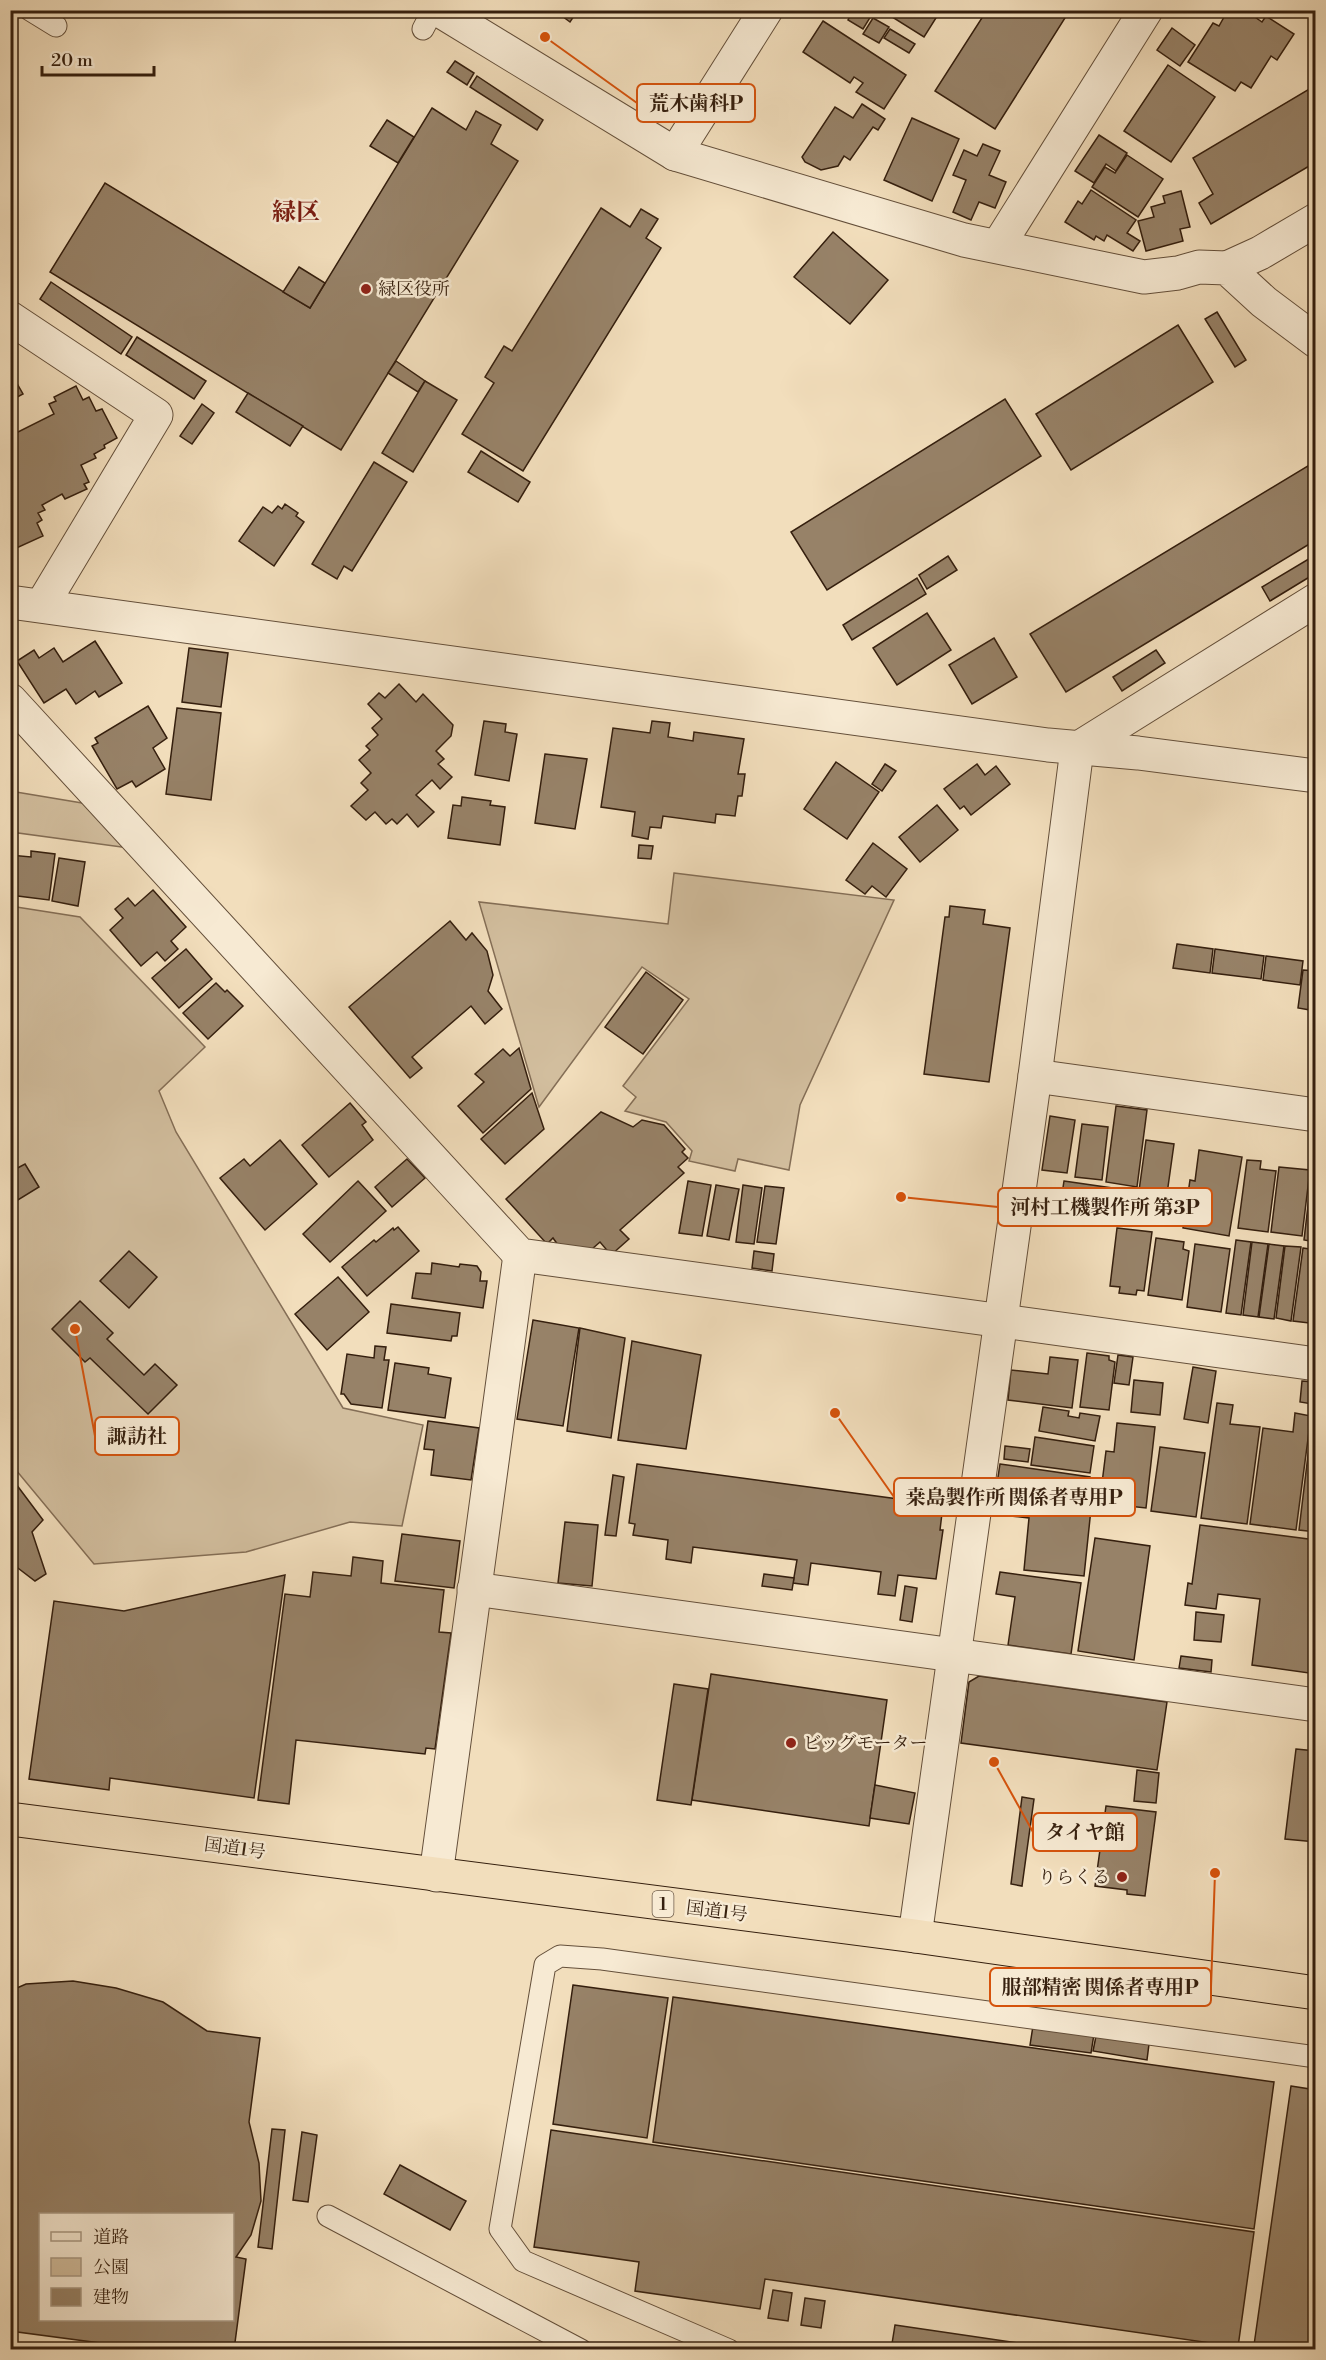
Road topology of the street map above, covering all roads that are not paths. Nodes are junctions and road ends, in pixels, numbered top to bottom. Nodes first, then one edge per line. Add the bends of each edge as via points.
1 (30, 10) edge
2 (766, 10) edge
3 (1146, 10) edge
4 (432, 17) edge
5 (56, 26) dead end
6 (675, 154) junction
7 (1316, 220) edge
8 (998, 246) junction
9 (1227, 268) junction
10 (10, 318) edge
11 (1316, 341) edge
12 (1316, 600) edge
13 (26, 604) edge
14 (10, 700) edge
15 (1077, 749) junction
16 (1316, 776) edge
17 (1035, 1076) junction
18 (1316, 1115) edge
19 (520, 1255) junction
20 (1000, 1322) junction
21 (1316, 1365) edge
22 (474, 1589) junction
23 (956, 1656) junction
24 (1316, 1705) edge
25 (10, 1819) edge
26 (436, 1875) junction
27 (915, 1936) junction
28 (1316, 1993) edge
29 (1316, 2057) edge
30 (328, 2216) dead end
31 (581, 2349) edge
32 (729, 2349) edge

1 - 5 lane
2 - 6 street
3 - 8 street
4 - 6 street
6 - 8 street via 964,240
7 - 9 street
8 - 9 street via 1144,277 1199,267
9 - 11 street
10 - 13 street via 156,415
12 - 15 street
13 - 15 street
14 - 19 street
15 - 16 street
15 - 17 street
17 - 18 street
17 - 20 street
19 - 20 street
19 - 22 street
20 - 21 street
20 - 23 street
22 - 23 street
22 - 26 street
23 - 24 street
23 - 27 street
25 - 26 highway, 国道1号 / 1
26 - 27 highway, 国道1号 / 1
27 - 28 highway, 国道1号 / 1
29 - 32 lane via 560,1956 545,1965 500,2229 523,2261
30 - 31 lane

